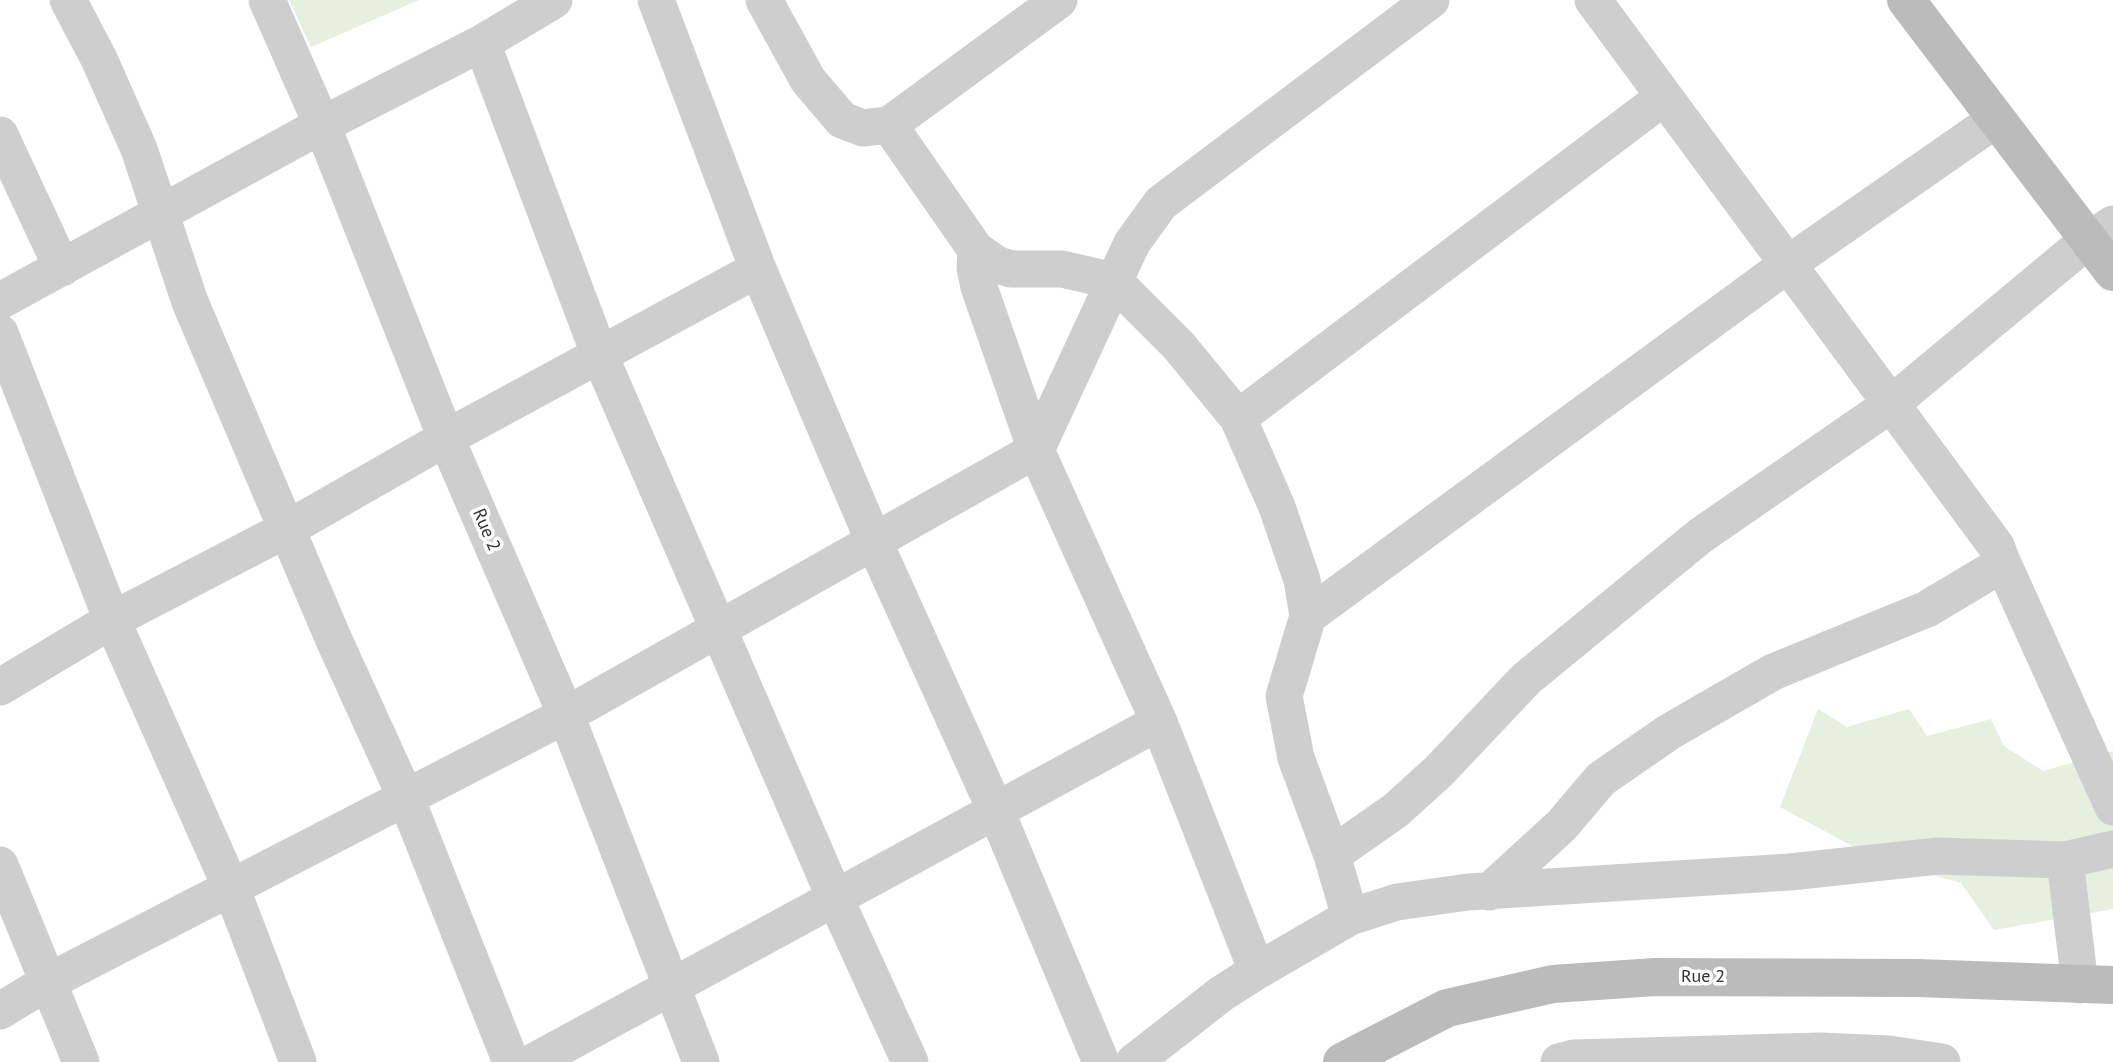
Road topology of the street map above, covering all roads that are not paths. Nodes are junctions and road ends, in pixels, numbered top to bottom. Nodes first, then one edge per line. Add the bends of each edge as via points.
1 (68, 0) edge
2 (267, 0) edge
3 (554, 0) edge
4 (656, 0) edge
5 (764, 0) edge
6 (1059, 0) edge
7 (1431, 0) edge
8 (1593, 0) edge
9 (1906, 0) edge
10 (482, 43) junction
11 (1664, 97) junction
12 (1995, 120) junction
13 (322, 125) junction
14 (889, 125) junction
15 (0, 135) edge
16 (162, 215) junction
17 (2100, 232) edge
18 (976, 250) junction
19 (1788, 264) junction
20 (62, 268) junction
21 (758, 269) junction
22 (2113, 272) edge
23 (1114, 281) junction
24 (0, 301) edge
25 (0, 333) edge
26 (600, 356) junction
27 (1891, 404) junction
28 (1238, 418) junction
29 (446, 438) junction
30 (1036, 450) junction
31 (287, 529) junction
32 (875, 544) junction
33 (2001, 559) junction
34 (1308, 616) junction
35 (112, 620) junction
36 (720, 628) junction
37 (0, 687) edge
38 (566, 715) junction
39 (1159, 722) junction
40 (406, 798) junction
41 (2113, 807) edge
42 (996, 811) junction
43 (2113, 849) edge
44 (1332, 855) junction
45 (2065, 860) junction
46 (0, 864) edge
47 (232, 890) junction
48 (1489, 892) junction
49 (835, 898) junction
50 (1350, 917) junction
51 (1257, 971) junction
52 (47, 984) junction
53 (2096, 985) edge
54 (671, 987) junction
55 (0, 1011) edge
56 (81, 1062) edge
57 (299, 1062) edge
58 (511, 1062) edge
59 (533, 1062) edge
60 (701, 1062) edge
61 (910, 1062) edge
62 (1101, 1062) edge
63 (1134, 1062) edge
64 (1342, 1062) edge
65 (1559, 1062) edge
66 (1942, 1062) edge

1 - 16 street via 139,149
2 - 13 street, Rue 2
3 - 10 street
4 - 21 street
5 - 14 street via 808,80 842,120 863,128
6 - 14 street
7 - 23 street via 1161,203 1132,243
8 - 11 street
9 - 12 street
10 - 13 street
10 - 26 street
11 - 19 street
11 - 28 street
12 - 17 street
12 - 19 street
13 - 16 street
13 - 29 street, Rue 2
14 - 18 street
15 - 20 street
16 - 20 street
16 - 31 street via 190,302
17 - 22 street
17 - 27 street
18 - 23 street via 1012,269 1062,269
18 - 30 street via 979,287
19 - 27 street
19 - 34 street
20 - 24 street
21 - 26 street
21 - 32 street
23 - 28 street via 1179,346
23 - 30 street
25 - 35 street
26 - 29 street
26 - 36 street
27 - 33 street via 1996,545
27 - 44 street via 1700,536 1526,680 1396,810
28 - 34 street via 1277,506 1303,580
29 - 31 street
29 - 38 street, Rue 2
30 - 32 street
30 - 39 street
31 - 35 street
31 - 40 street
32 - 36 street
32 - 42 street
33 - 41 street
33 - 48 street via 1994,569 1927,609 1773,672 1669,732 1601,779 1562,825
34 - 44 street via 1284,696 1296,758
35 - 37 street
35 - 47 street
36 - 38 street
36 - 49 street
38 - 40 street
38 - 54 street, Rue 2
39 - 42 street
39 - 51 street
40 - 47 street
40 - 58 street
42 - 49 street
42 - 62 street
43 - 45 street
44 - 50 street
45 - 48 street via 1938,856 1790,872
45 - 53 street
46 - 52 street
47 - 52 street
47 - 57 street
48 - 50 street via 1397,902
49 - 54 street
49 - 61 street
50 - 51 street
51 - 63 street
52 - 55 street
52 - 56 street
53 - 64 street, Rue 2 via 1917,978 1669,977 1553,984 1447,1008
54 - 59 street
54 - 60 street, Rue 2
65 - 66 street via 1819,1051

